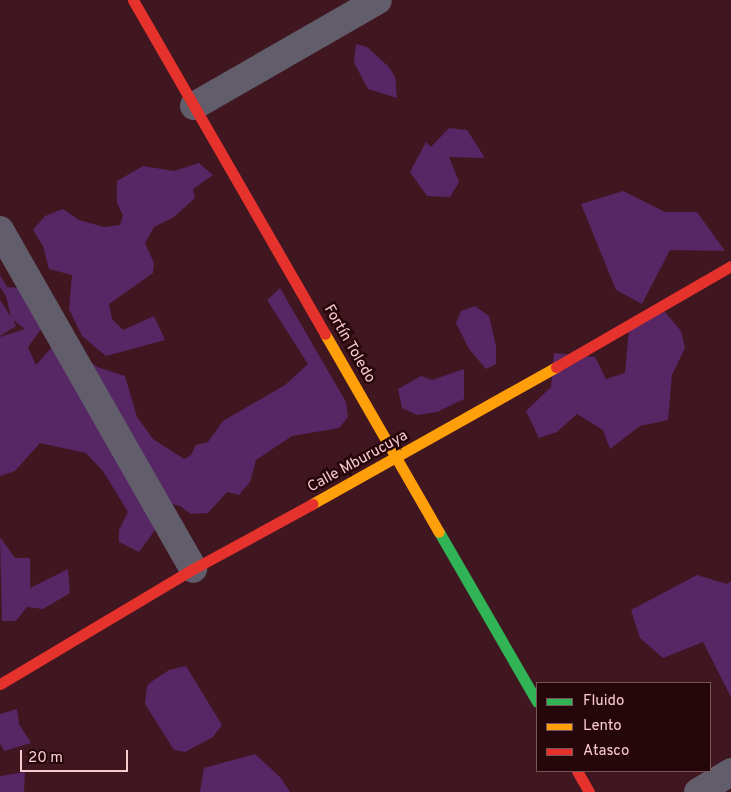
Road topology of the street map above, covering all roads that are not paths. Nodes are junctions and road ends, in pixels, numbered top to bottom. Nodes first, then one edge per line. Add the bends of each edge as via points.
1 (133, 0) edge
2 (378, 0) edge
3 (194, 106) junction
4 (0, 230) edge
5 (731, 266) edge
6 (397, 458) junction
7 (193, 569) junction
8 (0, 684) edge
9 (536, 700) edge
10 (578, 772) edge
11 (731, 772) edge
12 (589, 792) edge
13 (698, 792) edge

1 - 3 street, Fortín Toledo
2 - 3 street
3 - 6 street, Fortín Toledo
4 - 7 street
5 - 6 street, Calle Mburucuya
6 - 7 street, Calle Mburucuya
6 - 9 street, Fortín Toledo
7 - 8 street, Calle Mburucuya
10 - 12 street
11 - 13 street

